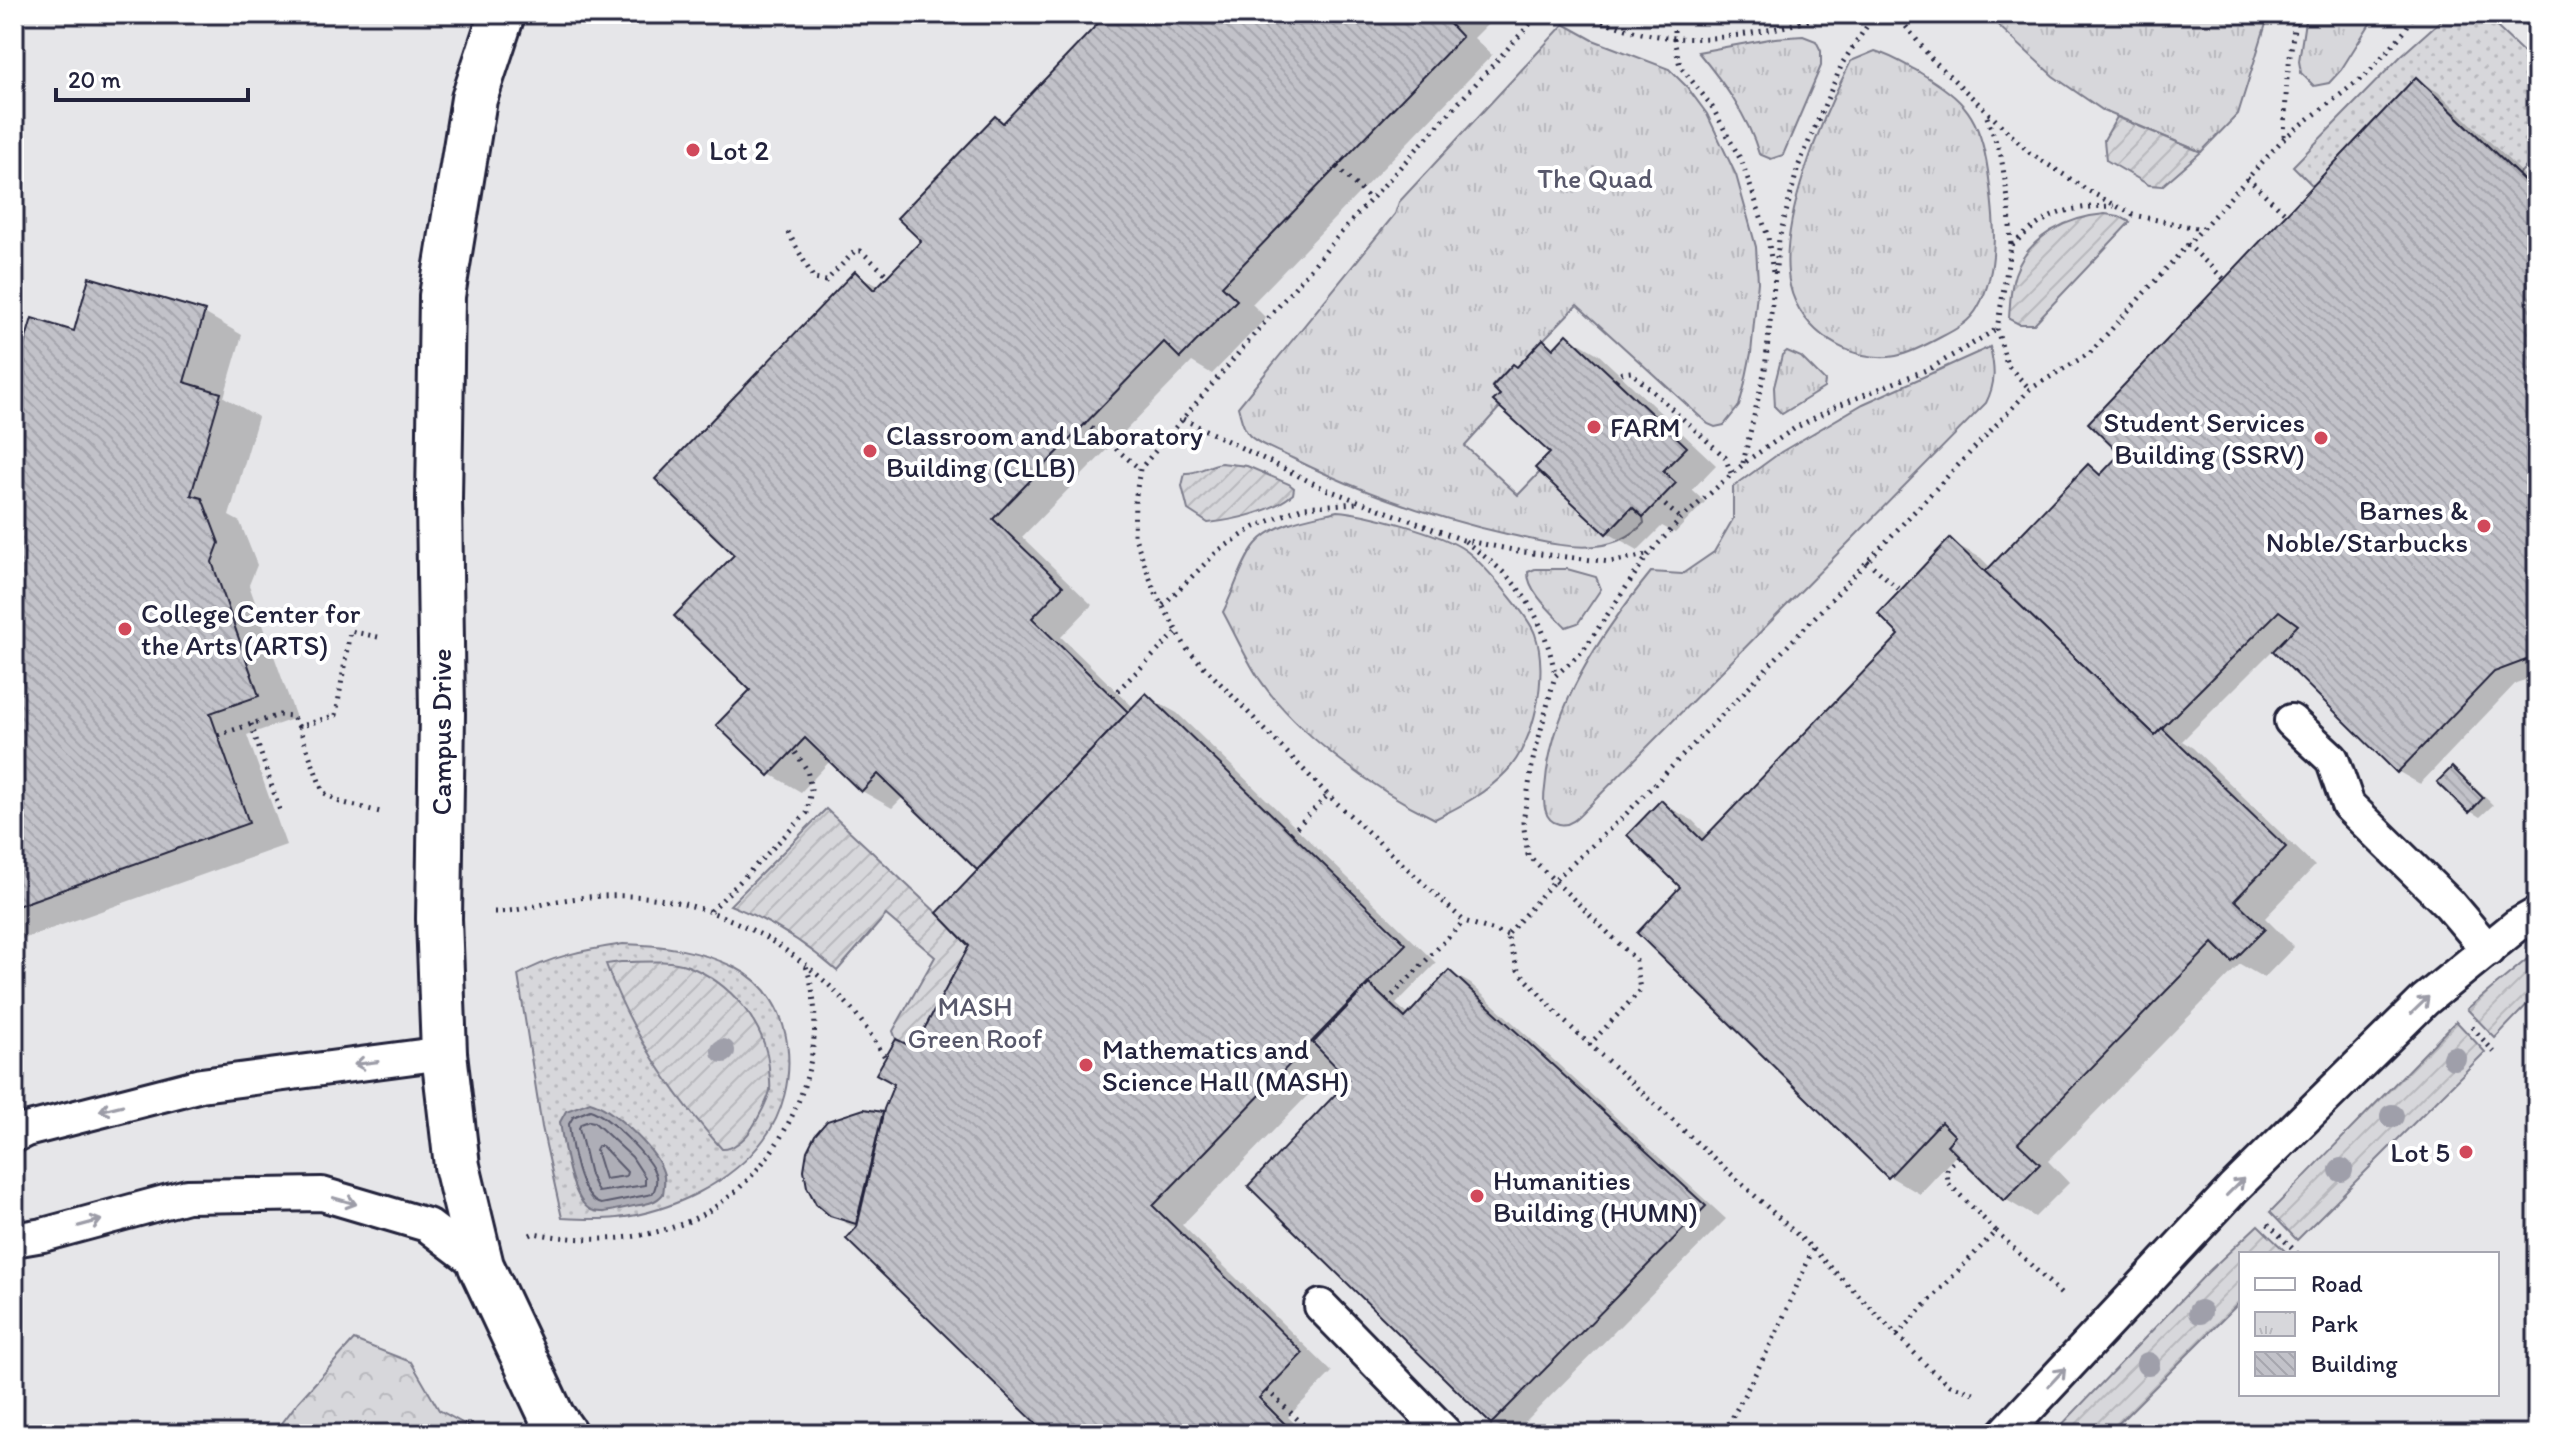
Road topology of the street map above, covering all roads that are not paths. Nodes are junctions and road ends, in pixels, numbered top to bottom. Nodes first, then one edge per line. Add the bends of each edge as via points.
1 (502, 14) edge
2 (2291, 721) dead end
3 (2537, 914) edge
4 (2488, 950) junction
5 (444, 1053) junction
6 (14, 1136) edge
7 (14, 1240) edge
8 (481, 1266) junction
9 (1321, 1306) dead end
10 (564, 1434) edge
11 (1446, 1434) edge
12 (2004, 1434) edge

1 - 5 street, Campus Drive via 474,99 442,296 439,919
2 - 4 lane via 2332,759 2348,805
3 - 4 lane
12 -> 4 lane via 2233,1189 2425,1000
5 -> 6 lane via 201,1085
5 - 8 street, Campus Drive via 457,1166
7 -> 8 lane via 187,1196 322,1194 427,1225
8 - 10 street, Campus Drive
9 - 11 lane

